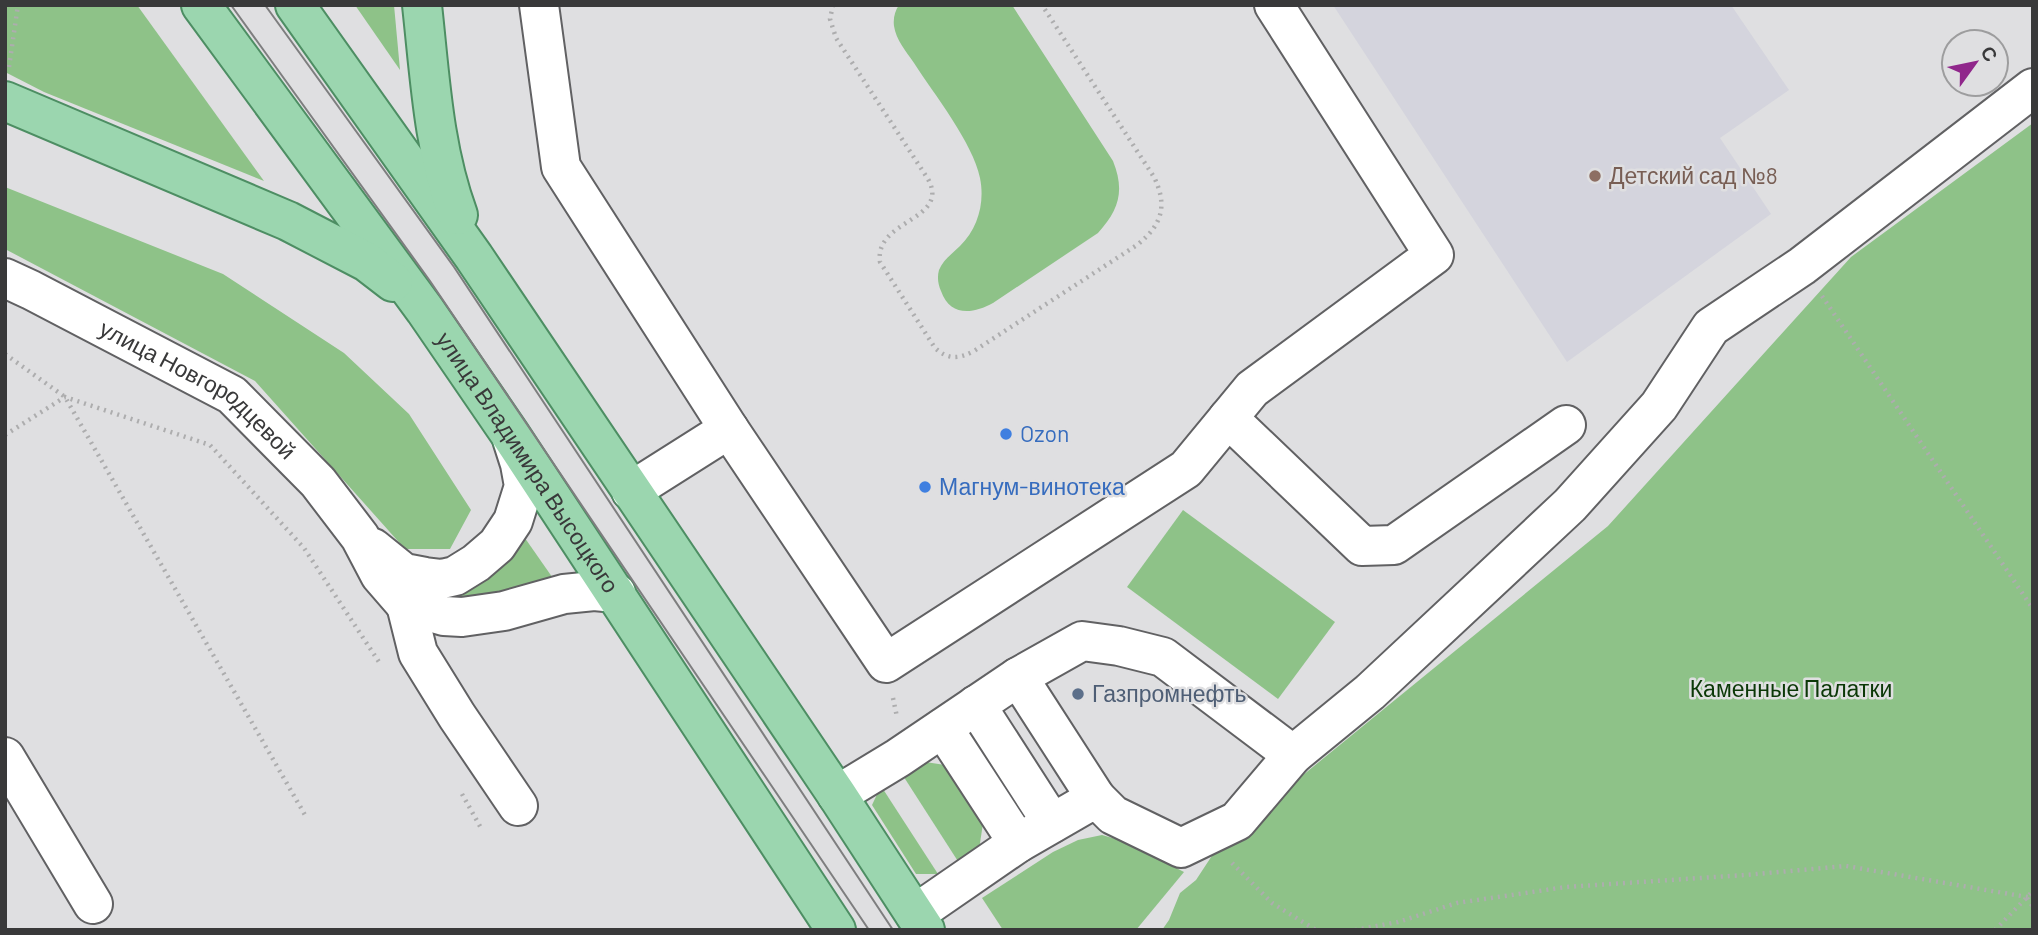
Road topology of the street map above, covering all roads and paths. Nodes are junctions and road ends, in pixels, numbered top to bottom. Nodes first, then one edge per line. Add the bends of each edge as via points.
1 (18, 5) edge
2 (201, 5) edge
3 (295, 5) edge
4 (422, 5) edge
5 (540, 5) edge
6 (833, 5) edge
7 (1042, 5) edge
8 (1274, 5) edge
9 (2033, 88) edge
10 (6, 89) edge
11 (474, 257) junction
12 (1802, 266) junction
13 (5, 278) edge
14 (425, 310) junction
15 (5, 354) edge
16 (65, 397) junction
17 (1228, 418) junction
18 (1566, 425) dead end
19 (729, 429) junction
20 (510, 434) junction
21 (5, 435) edge
22 (631, 491) junction
23 (360, 537) junction
24 (615, 593) junction
25 (406, 605) junction
26 (2033, 609) edge
27 (886, 663) junction
28 (381, 665) dead end
29 (1018, 677) junction
30 (976, 705) junction
31 (943, 728) junction
32 (1293, 755) junction
33 (5, 757) edge
34 (898, 758) junction
35 (461, 793) dead end
36 (837, 795) junction
37 (1096, 798) junction
38 (518, 806) dead end
39 (305, 815) dead end
40 (1052, 823) junction
41 (481, 828) dead end
42 (1018, 843) junction
43 (1181, 848) junction
44 (2033, 891) edge
45 (2026, 898) junction
46 (2033, 898) edge
47 (93, 904) dead end
48 (2033, 907) edge
49 (920, 922) edge
50 (1398, 922) junction
51 (836, 930) edge
52 (1316, 930) edge
53 (1355, 930) edge
54 (1395, 930) edge
55 (1995, 930) edge

1 - 10 path
2 - 14 main road, улица Владимира Высоцкого
3 - 11 main road
4 - 11 main road via 440,160
5 - 19 street via 561,167
6 - 7 path via 834,33 933,191 929,206 884,241 880,262 935,348 953,358 974,351 1138,245 1160,218 1161,193 1154,177
8 - 17 street via 1434,255 1252,389
9 - 12 street
10 - 14 main road via 367,262
11 - 22 main road
12 - 26 path
12 - 32 street via 1711,327 1660,405 1570,505 1370,692
13 - 23 street, улица Новгородцевой via 232,395 318,482
14 - 20 main road, улица Владимира Высоцкого
15 - 16 path
16 - 21 path
16 - 28 path via 210,445 304,548
16 - 39 path
17 - 18 street via 1362,547 1394,545
17 - 27 street via 1185,469
19 - 22 street
19 - 27 street
20 - 23 street, улица Новгородцевой via 524,486 513,521 497,545 475,564 442,579 404,573
20 - 24 main road, улица Владимира Высоцкого
22 - 36 main road
23 - 25 street, улица Новгородцевой via 380,575
24 - 25 street via 564,594 462,617
24 - 51 main road, улица Владимира Высоцкого
25 - 38 street via 418,653 446,722
27 - 34 path via 899,726
29 - 30 street
29 - 32 street via 1082,641 1163,657
29 - 37 street
30 - 31 street
30 - 40 street
31 - 34 street
31 - 42 street
32 - 43 street via 1237,821
33 - 47 street
34 - 36 street
35 - 41 path
36 - 49 main road
37 - 40 street
37 - 43 street via 1113,815
40 - 42 street
42 - 49 street
43 - 52 path via 1234,863 1272,903
44 - 45 path
45 - 46 path
45 - 48 path
45 - 50 path via 1846,866 1566,887 1457,903
45 - 55 path
50 - 53 path
50 - 54 path

